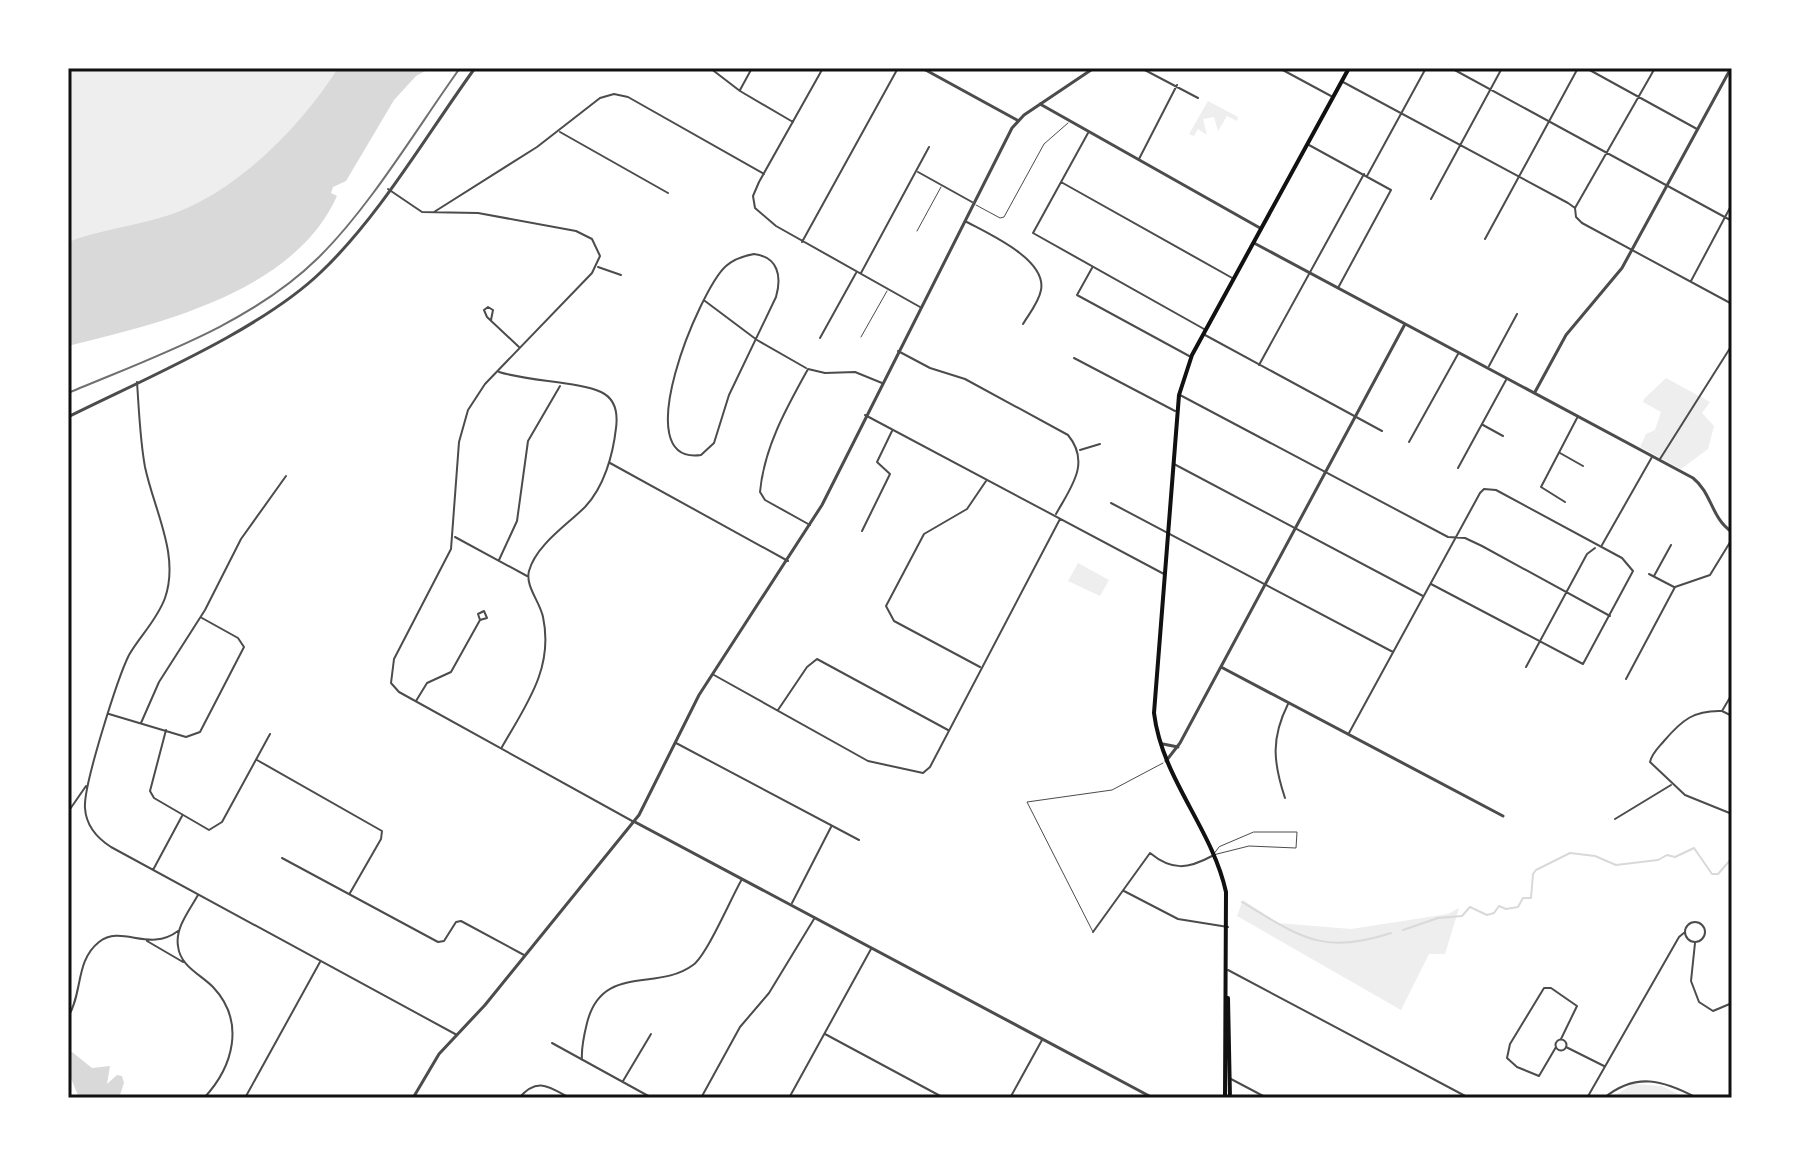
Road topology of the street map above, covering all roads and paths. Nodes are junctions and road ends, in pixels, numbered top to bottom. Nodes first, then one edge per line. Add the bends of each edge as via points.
1 (475, 68) edge
2 (710, 68) edge
3 (752, 68) edge
4 (823, 68) edge
5 (898, 68) edge
6 (922, 68) edge
7 (1094, 68) edge
8 (1141, 68) edge
9 (1279, 68) edge
10 (1349, 68) edge
11 (1426, 68) edge
12 (1451, 68) edge
13 (1502, 68) edge
14 (1578, 68) edge
15 (1586, 68) edge
16 (1655, 68) edge
17 (1731, 71) edge
18 (1342, 81) junction
19 (1177, 85) junction
20 (1491, 89) junction
21 (740, 91) junction
22 (1333, 97) junction
23 (1639, 97) junction
24 (1198, 98) dead end
25 (1040, 104) junction
26 (1401, 114) junction
27 (1017, 121) junction
28 (793, 122) junction
29 (1070, 122) junction
30 (1550, 122) junction
31 (1697, 129) junction
32 (559, 131) junction
33 (1088, 132) junction
34 (1307, 144) junction
35 (1460, 146) junction
36 (929, 147) dead end
37 (1608, 154) junction
38 (1138, 160) junction
39 (916, 171) junction
40 (764, 174) junction
41 (1365, 175) junction
42 (1519, 177) junction
43 (1060, 182) junction
44 (942, 185) junction
45 (1667, 185) junction
46 (388, 189) junction
47 (668, 193) dead end
48 (1431, 199) dead end
49 (973, 203) junction
50 (1732, 204) edge
51 (1575, 208) junction
52 (432, 214) junction
53 (1725, 217) junction
54 (964, 221) junction
55 (1732, 221) edge
56 (1261, 229) junction
57 (917, 231) dead end
58 (1485, 239) dead end
59 (802, 242) junction
60 (1254, 243) junction
61 (1632, 250) junction
62 (597, 267) junction
63 (1093, 267) junction
64 (858, 273) junction
65 (1310, 273) junction
66 (621, 275) dead end
67 (1234, 279) junction
68 (1691, 282) junction
69 (1338, 288) junction
70 (888, 290) junction
71 (704, 300) junction
72 (1732, 304) edge
73 (920, 307) junction
74 (1517, 314) dead end
75 (491, 320) dead end
76 (1023, 324) dead end
77 (1405, 324) junction
78 (1205, 332) junction
79 (861, 337) dead end
80 (820, 338) dead end
81 (757, 340) junction
82 (1732, 345) edge
83 (520, 348) junction
84 (898, 351) junction
85 (1458, 353) junction
86 (1191, 357) junction
87 (1074, 358) dead end
88 (1259, 365) junction
89 (1488, 368) junction
90 (808, 369) junction
91 (497, 371) junction
92 (1507, 379) junction
93 (137, 382) junction
94 (882, 383) junction
95 (561, 385) junction
96 (1534, 393) junction
97 (1179, 395) junction
98 (1177, 412) junction
99 (865, 415) junction
100 (68, 417) edge
101 (1356, 417) junction
102 (1578, 417) junction
103 (1482, 425) junction
104 (893, 430) junction
105 (1382, 431) dead end
106 (1503, 436) dead end
107 (1409, 442) dead end
108 (1100, 444) dead end
109 (1078, 451) junction
110 (1559, 452) junction
111 (1653, 456) junction
112 (1659, 460) junction
113 (609, 462) junction
114 (1173, 463) junction
115 (1583, 466) dead end
116 (1458, 468) dead end
117 (1326, 471) junction
118 (286, 476) dead end
119 (987, 480) junction
120 (1565, 502) dead end
121 (1111, 503) dead end
122 (1055, 516) junction
123 (1060, 519) junction
124 (811, 525) junction
125 (1296, 528) junction
126 (862, 531) dead end
127 (1732, 532) edge
128 (1168, 533) junction
129 (454, 537) junction
130 (1732, 539) edge
131 (1456, 540) junction
132 (1671, 545) dead end
133 (1599, 547) junction
134 (499, 560) junction
135 (788, 561) junction
136 (1165, 574) junction
137 (1649, 574) dead end
138 (1654, 576) junction
139 (528, 577) junction
140 (1431, 584) junction
141 (1265, 585) junction
142 (1675, 587) junction
143 (1565, 593) junction
144 (1424, 597) junction
145 (1610, 616) junction
146 (201, 617) junction
147 (480, 620) dead end
148 (1539, 642) junction
149 (1393, 653) junction
150 (1221, 667) junction
151 (1526, 667) dead end
152 (982, 668) junction
153 (713, 674) junction
154 (1626, 679) dead end
155 (1732, 694) edge
156 (416, 702) junction
157 (1289, 703) junction
158 (778, 710) junction
159 (1722, 711) junction
160 (109, 714) junction
161 (1732, 716) edge
162 (141, 723) junction
163 (166, 730) junction
164 (949, 730) junction
165 (270, 734) dead end
166 (1348, 735) junction
167 (675, 742) junction
168 (1159, 742) junction
169 (1178, 747) junction
170 (501, 748) junction
171 (256, 759) junction
172 (1166, 761) junction
173 (87, 785) junction
174 (1672, 785) junction
175 (1285, 798) dead end
176 (68, 812) edge
177 (1732, 814) edge
178 (183, 815) junction
179 (1503, 816) dead end
180 (1615, 819) dead end
181 (635, 822) junction
182 (832, 826) junction
183 (859, 840) dead end
184 (1213, 855) junction
185 (282, 858) dead end
186 (153, 870) junction
187 (742, 879) junction
188 (1123, 890) junction
189 (350, 893) junction
190 (198, 894) junction
191 (790, 905) junction
192 (1228, 916) junction
193 (814, 918) junction
194 (1218, 923) junction
195 (1228, 927) junction
196 (179, 930) junction
197 (1093, 932) joint
198 (1685, 932) junction
199 (146, 941) junction
200 (1695, 943) junction
201 (871, 948) junction
202 (526, 956) junction
203 (321, 961) junction
204 (184, 963) junction
205 (1228, 970) junction
206 (1228, 998) junction
207 (1732, 1003) edge
208 (68, 1017) edge
209 (651, 1034) dead end
210 (824, 1034) junction
211 (457, 1035) junction
212 (1042, 1039) junction
213 (1561, 1039) junction
214 (552, 1043) dead end
215 (1556, 1047) junction
216 (1566, 1047) junction
217 (582, 1060) junction
218 (1605, 1066) junction
219 (1230, 1078) junction
220 (622, 1081) junction
221 (204, 1098) edge
222 (245, 1098) edge
223 (413, 1098) edge
224 (519, 1098) edge
225 (570, 1098) edge
226 (652, 1098) edge
227 (701, 1098) edge
228 (789, 1098) edge
229 (944, 1098) edge
230 (1010, 1098) edge
231 (1153, 1098) edge
232 (1227, 1098) edge
233 (1267, 1098) edge
234 (1469, 1098) edge
235 (1587, 1098) edge
236 (1604, 1098) edge
237 (1697, 1098) edge

1 - 46 street
2 - 21 street
3 - 21 street
4 - 28 street
5 - 59 street
6 - 27 street
7 - 25 street
8 - 19 street
9 - 22 street
10 - 18 main road
11 - 26 street
12 - 20 street
13 - 20 street
14 - 30 street
15 - 23 street
16 - 23 street
17 - 31 street
18 - 22 main road
18 - 26 street
19 - 24 street
19 - 38 street
20 - 30 street
20 - 35 street
21 - 28 street
22 - 34 main road
23 - 31 street
23 - 37 street
25 - 27 street
25 - 29 street
26 - 35 street
26 - 41 street
27 - 49 street
28 - 40 street
29 - 33 street
29 - 49 lane via 1044,144 1004,217
30 - 37 street
30 - 42 street
31 - 45 street
32 - 40 street via 600,98 619,94
32 - 47 street
32 - 52 street
33 - 38 street
33 - 43 street
34 - 41 street
34 - 56 main road
35 - 42 street
35 - 48 street
36 - 39 street
37 - 45 street
37 - 51 street
38 - 56 street
39 - 44 street
39 - 64 street
40 - 59 street via 753,196 755,208
41 - 65 street
41 - 69 street via 1391,190
42 - 51 street
42 - 58 street
43 - 63 street via 1033,233
43 - 67 street
44 - 49 street
44 - 57 lane
45 - 53 street
45 - 61 street
46 - 52 street via 409,206
46 - 93 street via 341,251 304,287
49 - 54 street
50 - 53 street
51 - 61 street via 1582,223
52 - 62 street via 478,213 576,231 596,243
53 - 55 street
53 - 68 street
54 - 73 street
54 - 76 street via 1020,254 1038,275 1041,289
56 - 60 main road
59 - 64 street
60 - 65 street
60 - 67 main road
61 - 68 street
61 - 96 street via 1611,285 1566,335
62 - 66 street
62 - 83 street
63 - 78 street
63 - 86 street via 1077,295
64 - 70 street
64 - 80 street
65 - 69 street
65 - 88 street
67 - 78 main road
68 - 72 street
69 - 77 street
70 - 73 street
70 - 79 lane
71 - 81 street
71 - 81 street via 730,263 754,254 770,259 780,283
71 - 81 street via 682,354 668,411 670,439 683,453 701,455 712,445 729,395
73 - 84 street
74 - 89 street
75 - 83 street
77 - 85 street
77 - 101 street
78 - 86 main road
78 - 88 street
81 - 90 street
82 - 112 street
83 - 91 street
84 - 94 street
84 - 109 street via 961,376 1053,425
85 - 89 street
85 - 107 street
86 - 97 main road
87 - 98 street
88 - 101 street
89 - 92 street
90 - 94 street via 855,372
90 - 124 street via 776,431 760,492 765,500
91 - 95 street
91 - 129 street via 463,423
92 - 96 street
92 - 103 street
93 - 100 street
93 - 160 street via 144,461 168,553 169,580 161,608 124,666
94 - 99 street
95 - 113 street via 596,390 612,399 617,424
95 - 134 street via 528,441 517,521
96 - 102 street
97 - 98 main road
97 - 117 street
98 - 114 main road
99 - 104 street
99 - 124 street
101 - 105 street
101 - 117 street
102 - 110 street
102 - 111 street
103 - 106 street
103 - 116 street
104 - 119 street
104 - 126 street via 877,462 890,474
108 - 109 street
109 - 122 street via 1077,475
110 - 115 street
110 - 120 street via 1541,487
111 - 112 street
111 - 133 street
112 - 127 street via 1701,485 1715,516
113 - 135 street
113 - 139 street via 591,500 537,555
114 - 125 street
114 - 128 main road
117 - 125 street
117 - 131 street
118 - 146 street via 253,520
119 - 122 street
119 - 152 street via 967,509 924,534 888,598 887,612 894,621
121 - 128 street
122 - 123 street
123 - 136 street
123 - 152 street
124 - 135 street
125 - 141 street
125 - 144 street
128 - 136 main road
128 - 141 street
129 - 134 street
129 - 156 street via 390,670 394,689
130 - 142 street via 1710,575
131 - 133 street via 1480,493 1493,489
131 - 140 street
131 - 143 street via 1472,541
132 - 138 street
133 - 143 street via 1587,554
133 - 145 street via 1630,564 1632,577
134 - 139 street
135 - 153 street
136 - 168 main road via 1154,700
137 - 138 street
138 - 142 street
139 - 170 street via 544,620 546,655 535,691
140 - 144 street
140 - 148 street
141 - 149 street
141 - 150 street
142 - 154 street
143 - 145 street
143 - 148 street
144 - 149 street
145 - 148 street via 1583,664
146 - 162 street via 159,682
146 - 163 street via 238,638 244,651 200,732 186,737
147 - 156 street via 451,672 427,683
148 - 151 street
149 - 166 street
150 - 157 street
150 - 169 street
152 - 164 street
153 - 158 street
153 - 167 street
155 - 159 street
156 - 170 street
157 - 166 street
157 - 175 street via 1274,736 1275,765
158 - 164 street via 868,761 923,773
158 - 164 street via 817,659
159 - 161 street
159 - 174 street via 1687,717 1651,756 1651,766
160 - 162 street
160 - 173 street
162 - 163 street
163 - 178 street via 150,791
165 - 171 street
166 - 179 street
167 - 181 street
167 - 182 street
168 - 169 street
168 - 172 main road
169 - 172 street
170 - 181 street
171 - 178 street via 216,829 205,829
171 - 189 street via 382,831
172 - 184 main road
172 - 197 lane via 1112,790 1027,802
173 - 176 street
173 - 186 street via 85,808 95,834
174 - 177 street
174 - 180 street
178 - 186 street
181 - 187 street
181 - 202 street
182 - 183 street
182 - 191 street
184 - 184 lane via 1249,846 1296,848 1297,832 1254,832 1219,847
184 - 188 street via 1180,867 1150,853
184 - 192 main road
185 - 189 street
186 - 190 street
187 - 191 street
187 - 217 street via 693,965 621,984 598,998 587,1024
188 - 194 street via 1178,919
188 - 197 street
189 - 202 street via 438,942 461,921
190 - 196 street
190 - 203 street
191 - 193 street
192 - 194 street
192 - 195 main road
193 - 201 street
193 - 227 street via 769,993 740,1027
194 - 195 street
195 - 205 main road
196 - 199 street via 164,940
196 - 204 street
198 - 200 street
198 - 200 street via 1690,922 1702,925 1703,938
198 - 218 street
199 - 204 street
199 - 208 street via 114,936 92,948
200 - 207 street via 1691,981 1699,1002 1713,1011
201 - 210 street
201 - 212 street
202 - 211 street
203 - 211 street
203 - 222 street
204 - 221 street via 216,991 231,1024 228,1065
205 - 206 main road
205 - 234 street
206 - 219 main road
206 - 232 main road
209 - 220 street
210 - 228 street
210 - 229 street
211 - 223 street via 435,1058
212 - 230 street
212 - 231 street
213 - 215 street
213 - 215 street via 1577,1006 1544,988 1507,1058 1539,1076
213 - 216 street
214 - 217 street
215 - 216 street
216 - 218 street
217 - 220 street
218 - 235 street
219 - 232 main road
219 - 233 street
220 - 226 street
224 - 225 street via 539,1083
236 - 237 street via 1621,1085 1642,1079

